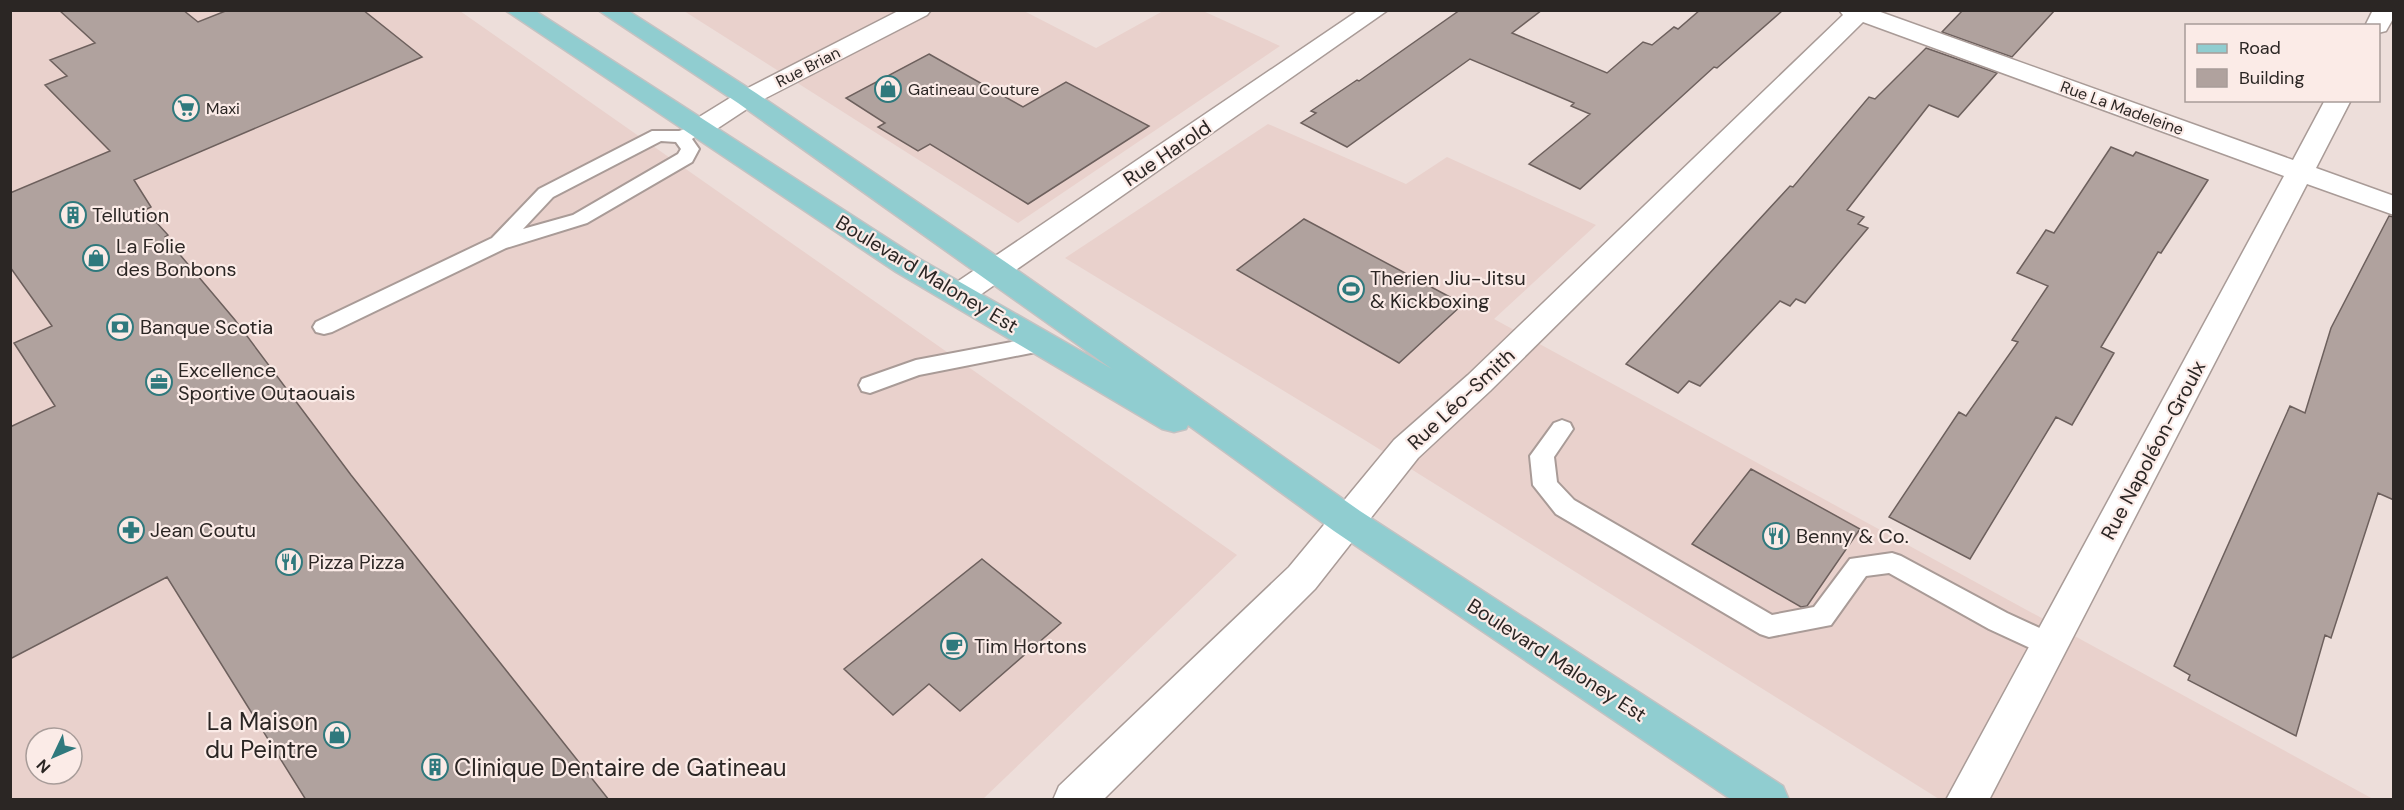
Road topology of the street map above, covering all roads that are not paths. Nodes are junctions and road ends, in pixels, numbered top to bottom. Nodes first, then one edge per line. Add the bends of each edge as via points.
1 (517, 10) edge
2 (610, 10) edge
3 (919, 10) edge
4 (1376, 10) edge
5 (2385, 10) edge
6 (1857, 11) edge
7 (2378, 24) edge
8 (747, 98) junction
9 (2337, 102) edge
10 (691, 132) junction
11 (2301, 172) junction
12 (2394, 206) edge
13 (499, 243) junction
14 (996, 270) junction
15 (959, 295) junction
16 (324, 327) dead end
17 (1043, 344) junction
18 (870, 385) dead end
19 (1562, 429) dead end
20 (1347, 521) junction
21 (2050, 645) junction
22 (1074, 800) edge
23 (1768, 800) edge
24 (1967, 800) edge

1 - 10 main road, Boulevard Maloney Est
2 - 8 main road, Boulevard Maloney Est
3 - 8 street, Rue Brian
4 - 14 street, Rue Harold
5 - 7 street
6 - 11 street, Rue La Madeleine
6 - 20 street, Rue Léo-Smith via 1479,383 1406,449
8 - 10 street, Rue Brian
8 - 14 main road, Boulevard Maloney Est
9 - 11 street, Rue Napoléon-Groulx
10 - 13 lane via 658,135 546,194
10 - 13 lane via 685,158 632,190 580,219
10 - 15 main road, Boulevard Maloney Est
11 - 12 street, Rue La Madeleine
11 - 21 street, Rue Napoléon-Groulx
13 - 16 lane
14 - 15 street, Rue Harold
14 - 20 main road, Boulevard Maloney Est
15 - 17 main road, Boulevard Maloney Est
17 - 18 lane via 916,368
17 - 20 main road, Boulevard Maloney Est
19 - 21 lane via 1542,456 1545,485 1565,507 1769,626 1822,618 1859,566 1892,563
20 - 22 street, Rue Léo-Smith via 1302,578
20 - 23 main road, Boulevard Maloney Est
21 - 24 street, Rue Napoléon-Groulx

